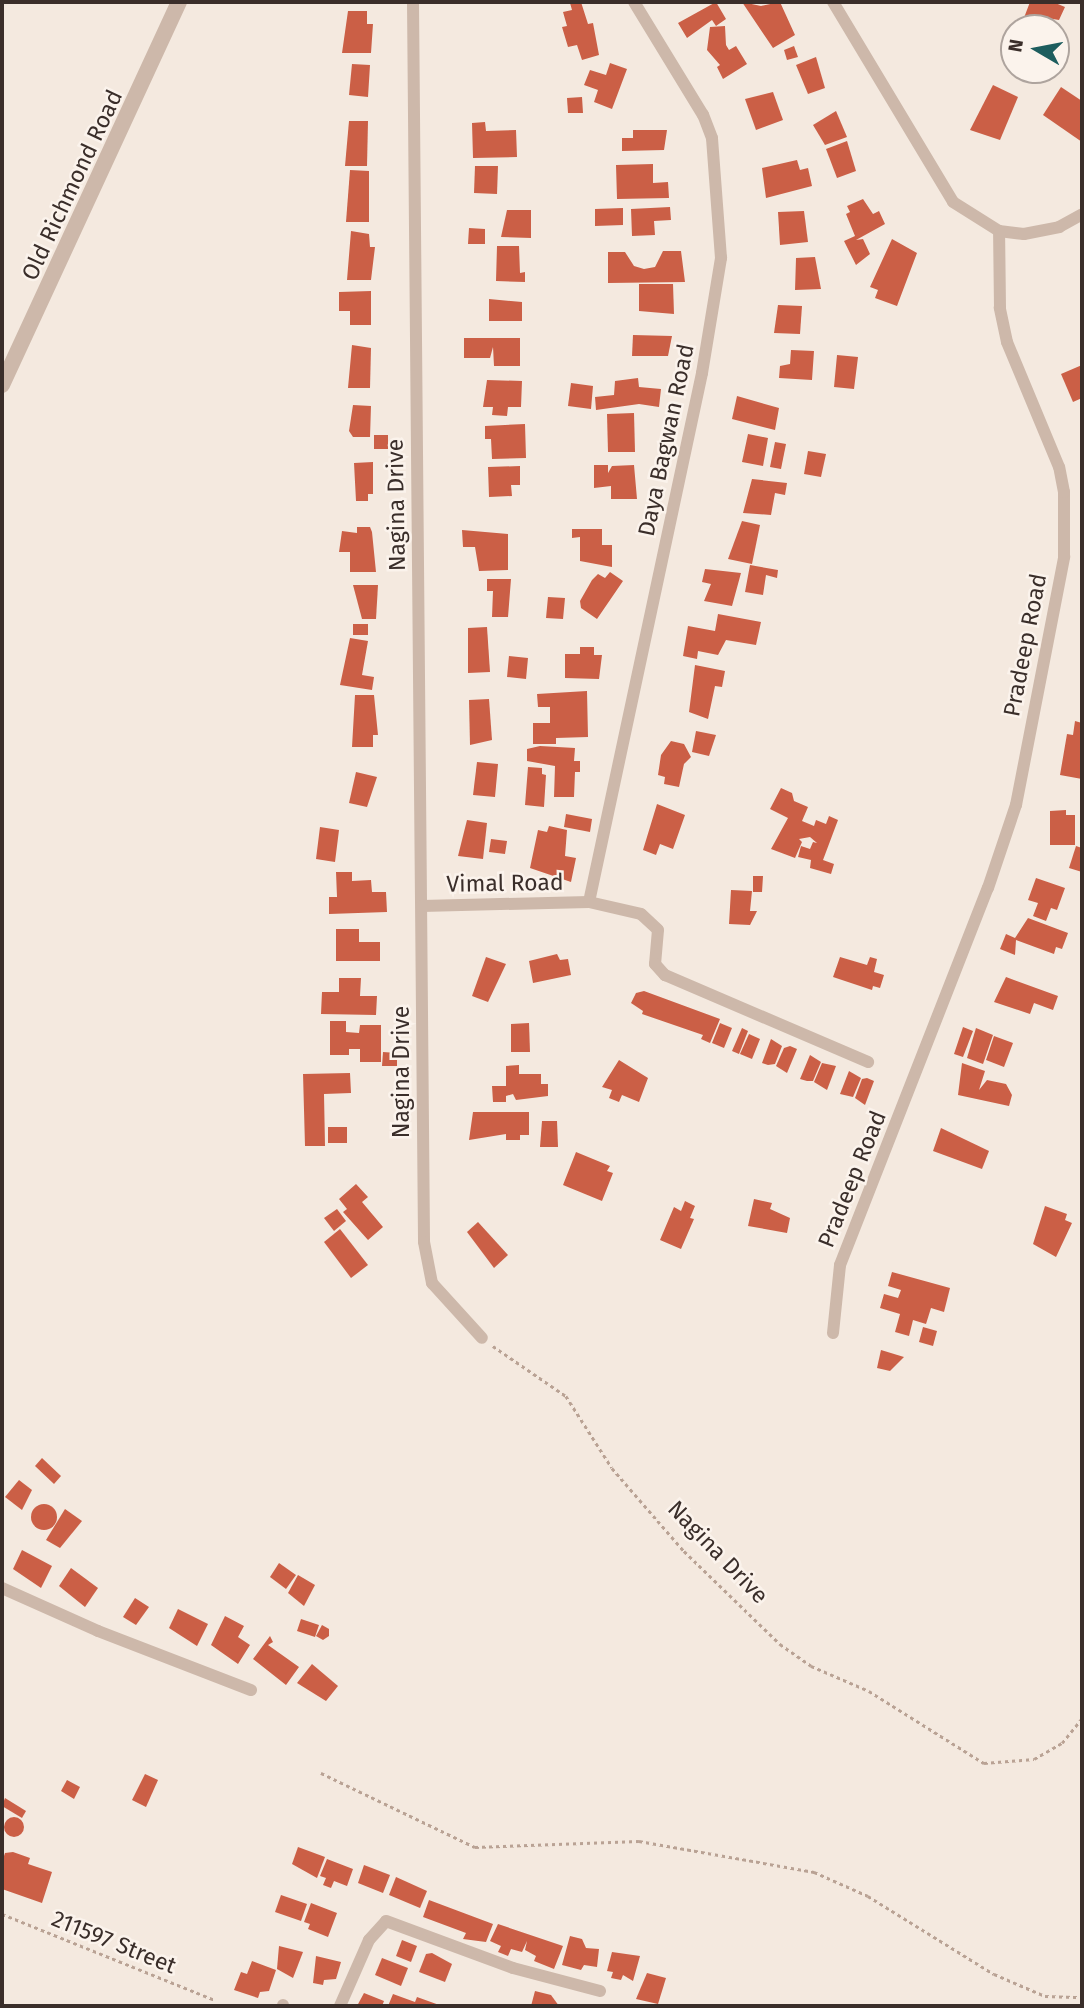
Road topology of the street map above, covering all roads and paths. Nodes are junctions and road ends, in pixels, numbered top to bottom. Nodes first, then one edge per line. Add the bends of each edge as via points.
1 (179, 2) edge
2 (413, 2) edge
3 (634, 2) edge
4 (833, 2) edge
5 (1081, 217) edge
6 (999, 231) junction
7 (2, 385) edge
8 (589, 902) junction
9 (422, 906) junction
10 (868, 1062) dead end
11 (833, 1333) dead end
12 (481, 1338) joint
13 (2, 1588) edge
14 (251, 1690) dead end
15 (1082, 1718) edge
16 (321, 1773) dead end
17 (2, 1914) edge
18 (600, 1991) dead end
19 (1082, 1997) edge
20 (215, 2000) dead end
21 (340, 2006) edge

1 - 7 street, Old Richmond Road
2 - 9 street, Nagina Drive
3 - 8 street, Daya Bagwan Road via 704,115 712,138 721,258 705,359
4 - 6 street via 953,202
5 - 6 street via 1042,232
6 - 11 street, Pradeep Road via 1000,308 1007,342 1059,467 1064,492 1064,557 1016,805 979,914 840,1265
8 - 9 street, Vimal Road
8 - 10 street, Vimal Road via 641,914 654,923 659,936 655,964 665,975
9 - 12 street, Nagina Drive via 426,1263 441,1297
12 - 15 path, Nagina Drive via 566,1396 612,1468 684,1550 780,1644 811,1666 869,1691 984,1763 1034,1759 1062,1744
13 - 14 street
16 - 19 path via 475,1847 639,1841 814,1872 869,1896 994,1975 1045,1996 1072,2001
17 - 20 path, 211597 Street
18 - 21 street via 513,1968 386,1921 369,1940

